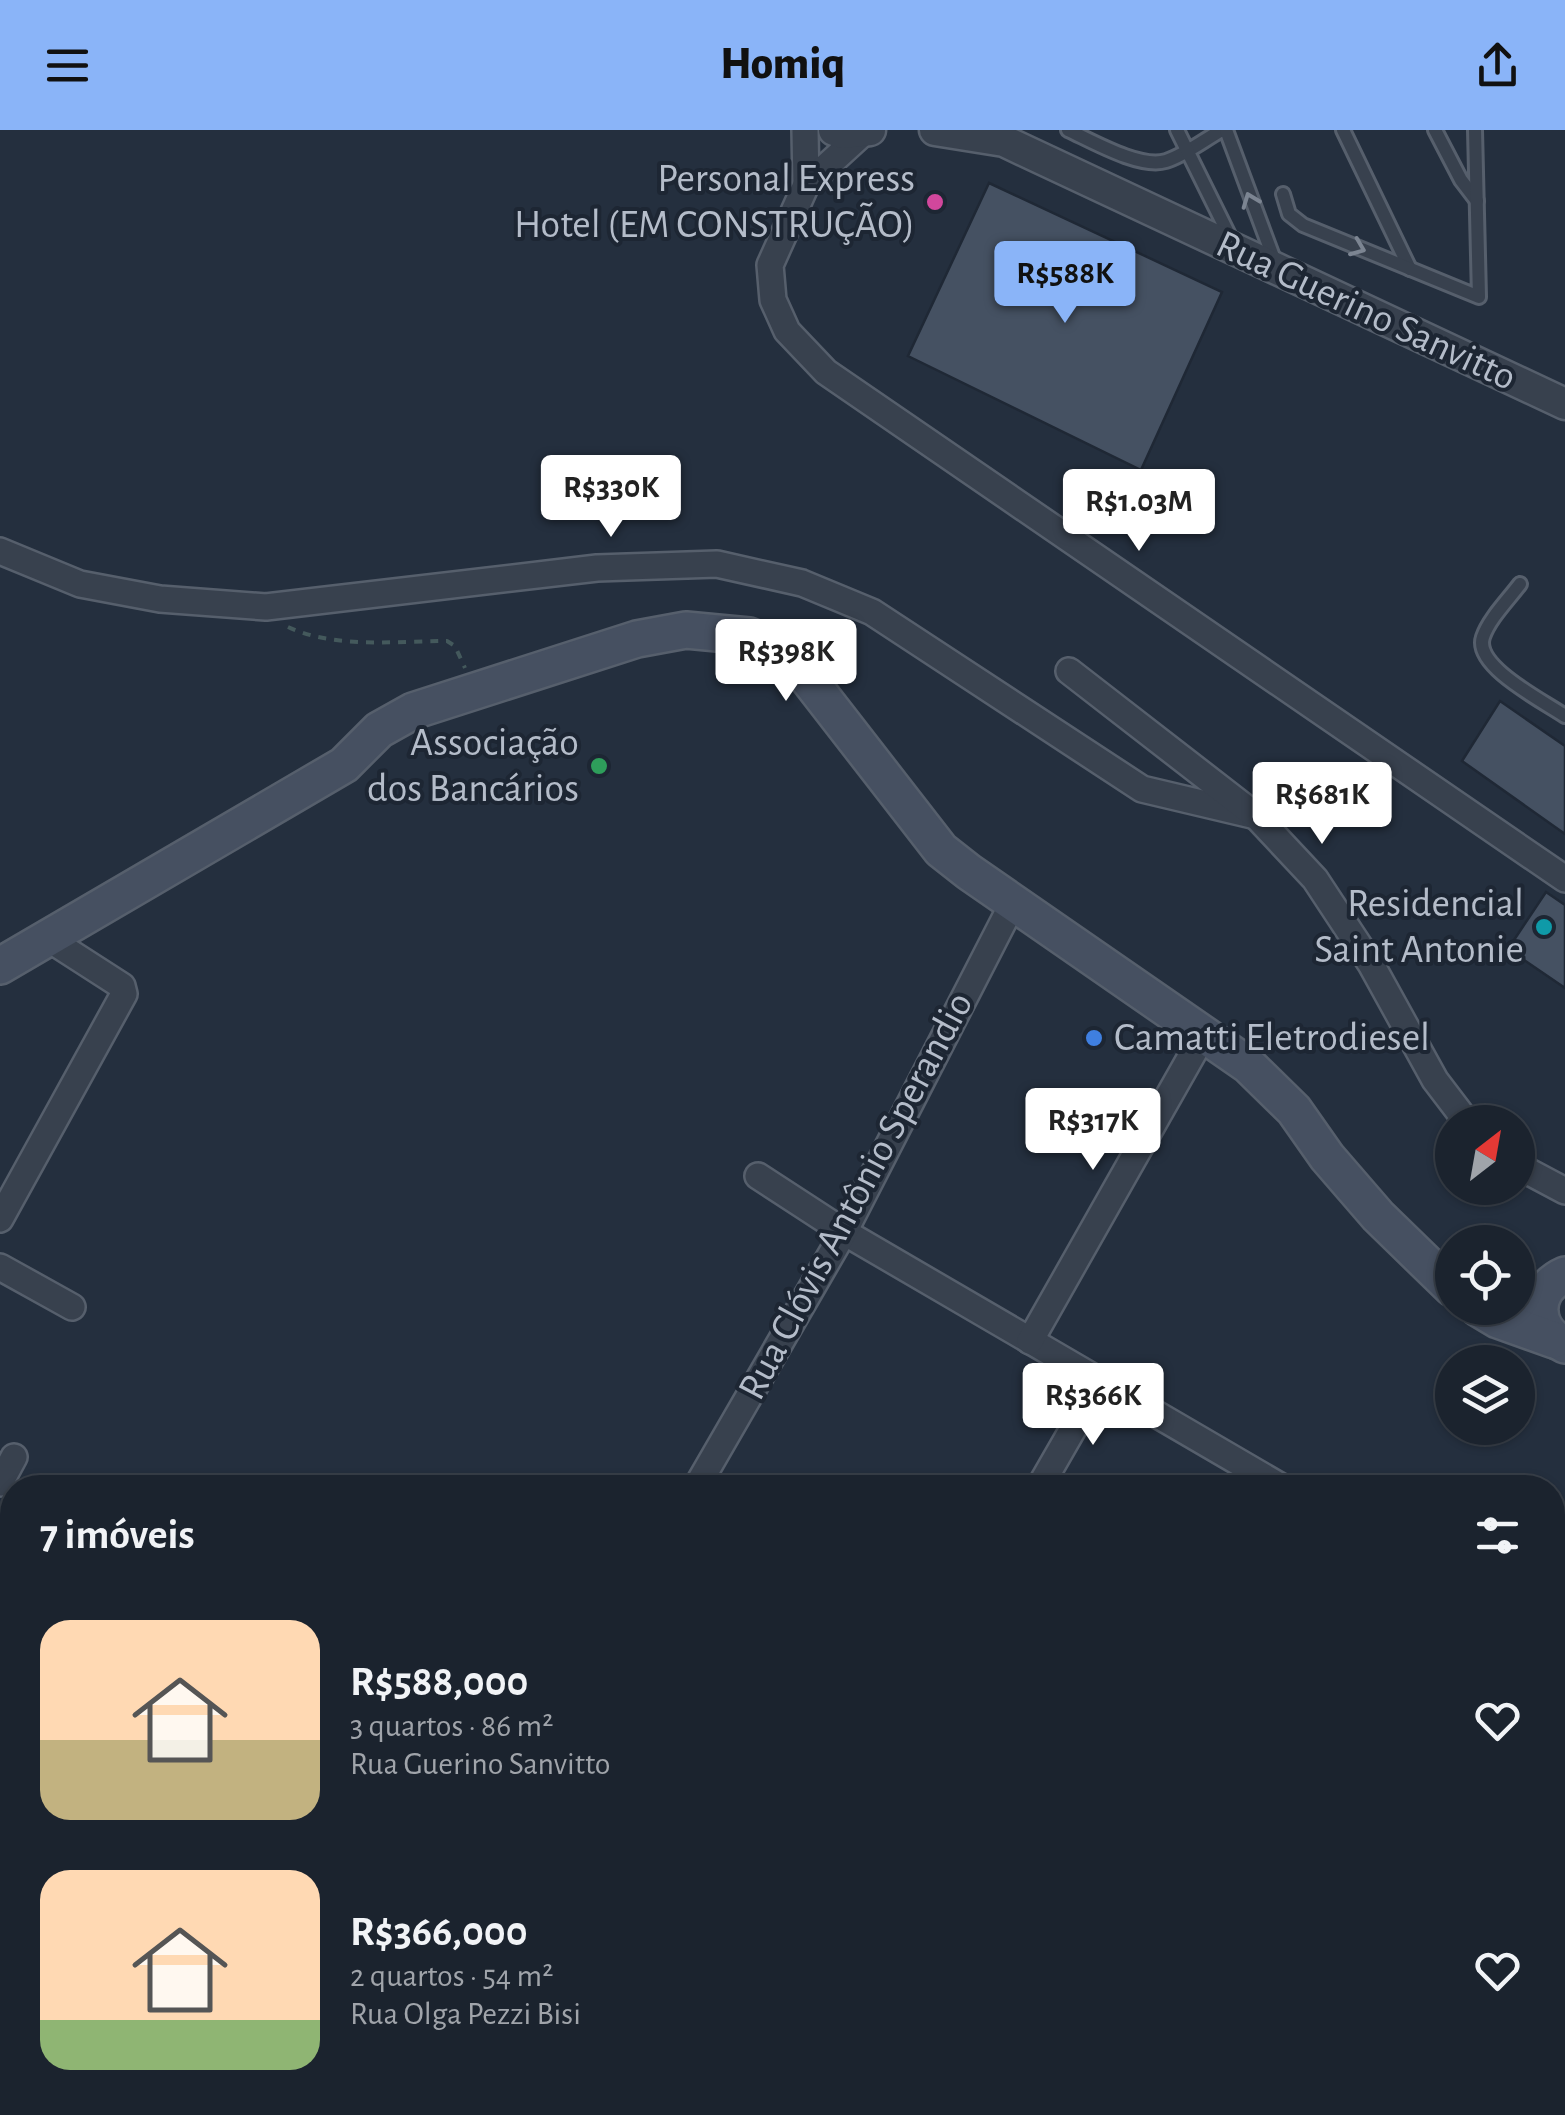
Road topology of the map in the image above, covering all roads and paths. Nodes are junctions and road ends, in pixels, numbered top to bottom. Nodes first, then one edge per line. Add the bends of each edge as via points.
1 (805, 130) edge
2 (936, 130) edge
3 (1068, 130) edge
4 (1176, 130) edge
5 (1224, 130) edge
6 (1344, 130) edge
7 (1435, 130) edge
8 (1475, 130) edge
9 (856, 131) edge
10 (998, 136) edge
11 (1185, 152) junction
12 (806, 185) junction
13 (1283, 194) dead end
14 (1476, 200) junction
15 (1236, 250) junction
16 (1278, 269) junction
17 (1410, 269) junction
18 (1565, 404) edge
19 (0, 551) edge
20 (1520, 584) dead end
21 (266, 607) junction
22 (1069, 672) dead end
23 (474, 691) junction
24 (1565, 716) edge
25 (1256, 816) junction
26 (1565, 880) edge
27 (1013, 903) junction
28 (49, 939) junction
29 (0, 966) edge
30 (1204, 1032) junction
31 (1454, 1105) edge
32 (1535, 1175) edge
33 (758, 1176) dead end
34 (1565, 1191) edge
35 (0, 1219) edge
36 (844, 1232) junction
37 (0, 1267) edge
38 (1435, 1268) edge
39 (1552, 1276) edge
40 (72, 1306) dead end
41 (1511, 1325) edge
42 (1030, 1341) junction
43 (1560, 1343) edge
44 (1100, 1382) junction
45 (14, 1457) dead end
46 (4, 1475) edge
47 (704, 1475) edge
48 (1046, 1475) edge
49 (1261, 1475) edge

1 - 12 street
2 - 10 street, Rua Guerino Sanvitto
3 - 11 lane via 1153,163
4 - 11 lane
5 - 11 lane
16 -> 5 lane
6 - 17 lane
7 - 14 lane
8 - 14 lane
9 - 12 street
10 - 15 street, Rua Guerino Sanvitto
11 - 15 lane
12 - 26 street via 770,266 772,300 787,332 826,372
13 -> 17 lane via 1289,214 1303,225
14 - 17 lane via 1479,297
15 - 16 street, Rua Guerino Sanvitto
16 - 18 street, Rua Guerino Sanvitto
19 - 21 street via 80,584 160,600
20 - 24 lane via 1480,650 1488,664
21 - 23 path via 290,629 318,637 447,641 460,654
21 - 25 street via 597,568 716,564 802,582 872,612 1142,788
22 - 25 street
23 - 27 main road via 686,630 732,633 778,648 942,850
23 - 28 main road via 379,730 344,765
25 - 31 street via 1315,879
27 - 30 main road
27 - 36 street, Rua Clóvis Antônio Sperandio
28 - 29 main road
28 - 35 street via 122,986 124,994
30 - 38 main road via 1294,1110 1378,1216
30 - 42 street
32 - 34 street
33 - 36 street
36 - 42 street
36 - 47 street, Rua Clóvis Antônio Sperandio
37 - 40 street
39 - 43 main road via 1539,1311 1546,1332
41 - 43 main road
42 - 44 street
44 - 48 street
44 - 49 street
45 - 46 street

